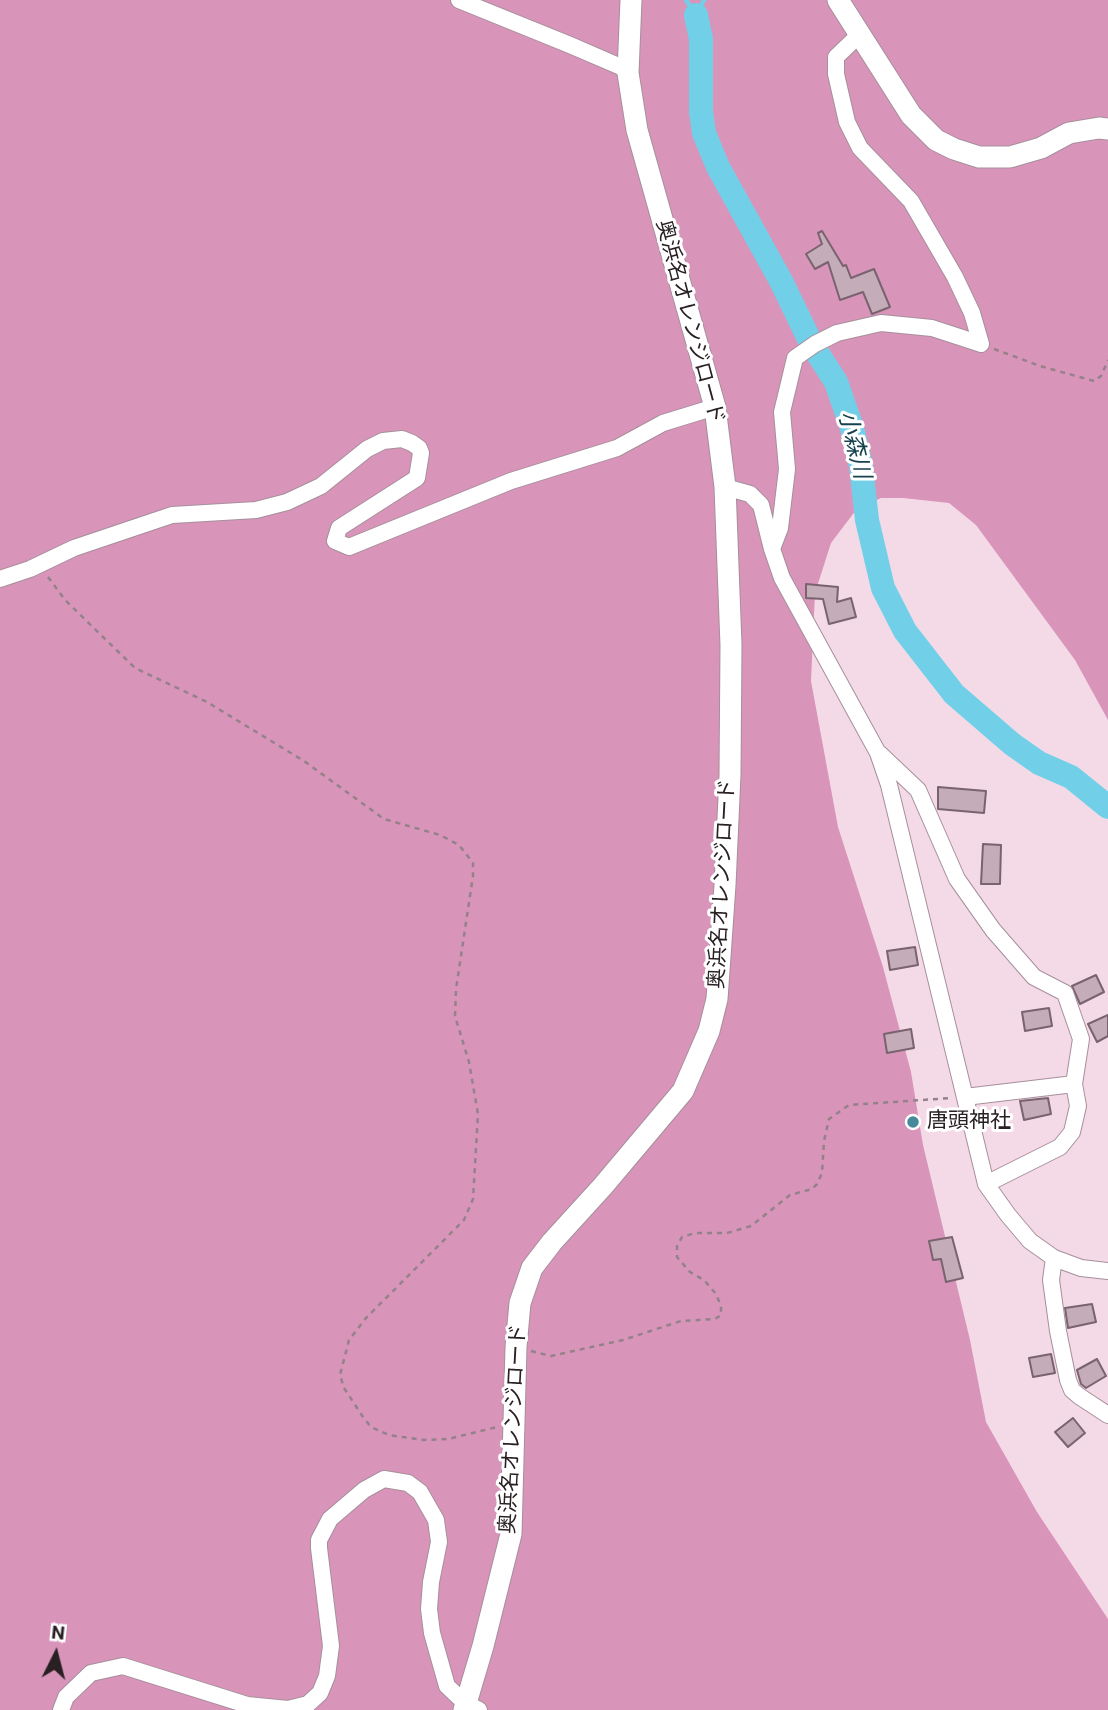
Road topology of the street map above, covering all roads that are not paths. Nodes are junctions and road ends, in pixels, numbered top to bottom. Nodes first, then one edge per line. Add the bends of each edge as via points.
1 (459, 0) edge
2 (631, 0) edge
3 (838, 0) edge
4 (860, 34) junction
5 (628, 73) junction
6 (1108, 129) edge
7 (715, 407) junction
8 (726, 486) junction
9 (772, 549) junction
10 (0, 579) edge
11 (878, 753) junction
12 (1074, 1084) junction
13 (965, 1097) junction
14 (986, 1184) junction
15 (1054, 1258) junction
16 (1108, 1271) edge
17 (1108, 1415) edge
18 (469, 1708) edge
19 (61, 1710) edge

1 - 5 street
2 - 5 street, 奥浜名オレンジロード
3 - 4 street
4 - 6 street via 911,114 936,140 954,149 979,157 1010,157 1069,134
4 - 9 street via 836,57 847,122 860,148 911,201 955,277 981,344 932,328 881,323 837,333 795,358 782,412 788,469
5 - 7 street, 奥浜名オレンジロード via 637,130
7 - 8 street, 奥浜名オレンジロード
7 - 10 street via 663,423 617,448 511,481 349,547 335,541 339,528 417,478 421,453 412,443 383,441 321,486 287,502 256,510 172,515
8 - 9 street via 750,494 761,505
8 - 18 street, 奥浜名オレンジロード via 730,775 714,1010 683,1091 532,1268 520,1303 516,1348 511,1534
9 - 11 street via 807,627
11 - 12 street via 919,790 957,879 993,930 1034,977 1065,993 1081,1039
11 - 13 street
12 - 13 street
12 - 14 street via 1076,1118 1060,1147
13 - 14 street
14 - 15 street via 1030,1241
15 - 16 street
15 - 17 street via 1051,1280 1068,1380 1072,1390
18 - 19 street via 447,1686 432,1633 429,1609 439,1542 436,1520 421,1492 408,1483 384,1479 330,1519 319,1540 331,1646 320,1693 308,1704 288,1709 247,1705 123,1666 91,1673 66,1697

